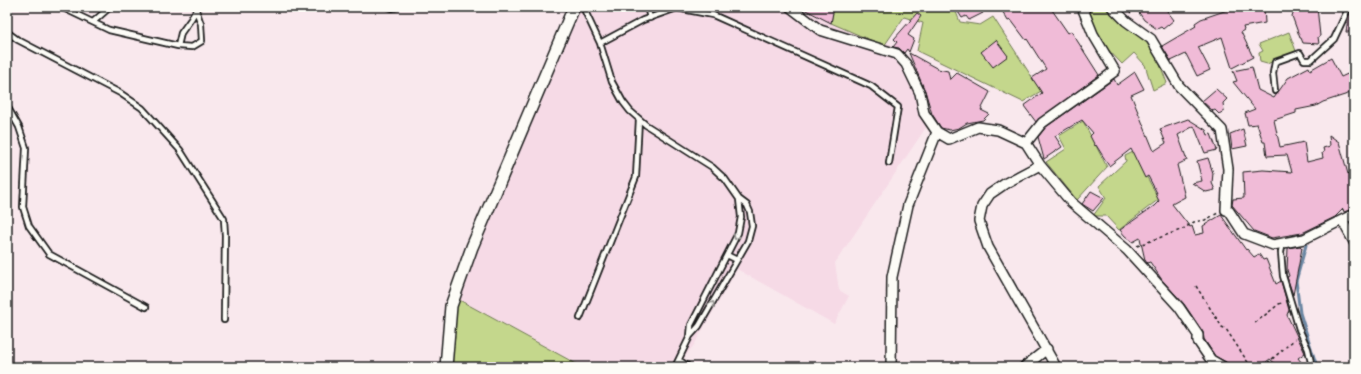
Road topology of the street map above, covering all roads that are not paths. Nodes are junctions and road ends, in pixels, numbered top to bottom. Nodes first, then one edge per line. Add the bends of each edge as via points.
1 (61, 7) edge
2 (110, 7) edge
3 (389, 7) edge
4 (398, 7) edge
5 (574, 7) edge
6 (583, 7) edge
7 (647, 7) edge
8 (790, 7) edge
9 (1082, 7) edge
10 (1112, 7) edge
11 (1349, 7) edge
12 (682, 8) edge
13 (197, 9) edge
14 (650, 18) junction
15 (93, 22) junction
16 (7, 32) edge
17 (600, 43) junction
18 (178, 46) junction
19 (1275, 90) dead end
20 (7, 106) edge
21 (638, 119) junction
22 (937, 132) junction
23 (1026, 144) junction
24 (889, 163) dead end
25 (1040, 165) junction
26 (739, 199) junction
27 (1354, 214) edge
28 (1342, 220) junction
29 (1354, 242) edge
30 (1283, 243) junction
31 (727, 255) junction
32 (737, 260) junction
33 (146, 307) dead end
34 (580, 318) dead end
35 (224, 320) dead end
36 (690, 336) junction
37 (1046, 349) junction
38 (678, 360) junction
39 (446, 367) edge
40 (675, 367) edge
41 (689, 367) edge
42 (891, 367) edge
43 (1024, 367) edge
44 (1056, 367) edge
45 (1223, 367) edge
46 (1312, 367) edge

1 - 15 lane
2 - 15 lane
3 - 4 lane
5 - 39 street via 451,306
6 - 17 lane
7 - 14 lane
8 - 22 street via 820,30 897,54 906,64 920,93 924,113
9 - 23 street via 1093,34 1115,71 1042,123
10 - 30 street via 1151,39 1179,86 1222,130 1228,169 1226,210 1244,234 1274,245
11 - 19 lane via 1334,39 1311,60 1304,60 1300,53 1275,62
12 - 14 lane
12 - 24 lane via 713,15 871,86 898,107
13 - 18 lane via 181,33
13 - 18 lane via 202,41 192,47
14 - 17 lane
15 - 18 lane via 109,30
16 - 35 lane via 120,93 142,108 180,150 224,219
17 - 21 lane via 612,82
20 - 33 lane via 19,127 26,148 23,207 29,226 49,254
21 - 26 lane via 712,167 725,179
21 - 34 lane via 636,177
22 - 23 street via 949,139 978,127 998,130
22 - 42 street via 908,206 892,277
23 - 25 street
25 - 37 street via 990,194 982,206 979,221 988,247
25 - 45 street via 1071,202 1127,250 1179,307 1211,360
26 -> 31 lane via 739,228
26 - 32 lane via 748,205 752,226 748,241
27 - 28 street
28 - 29 street
28 - 30 street via 1304,239
30 - 46 lane via 1283,276
31 - 32 lane
31 - 36 lane via 691,325
36 -> 32 lane via 699,326
36 - 38 lane
37 - 43 street
37 - 44 street
38 - 40 lane
38 - 41 lane

